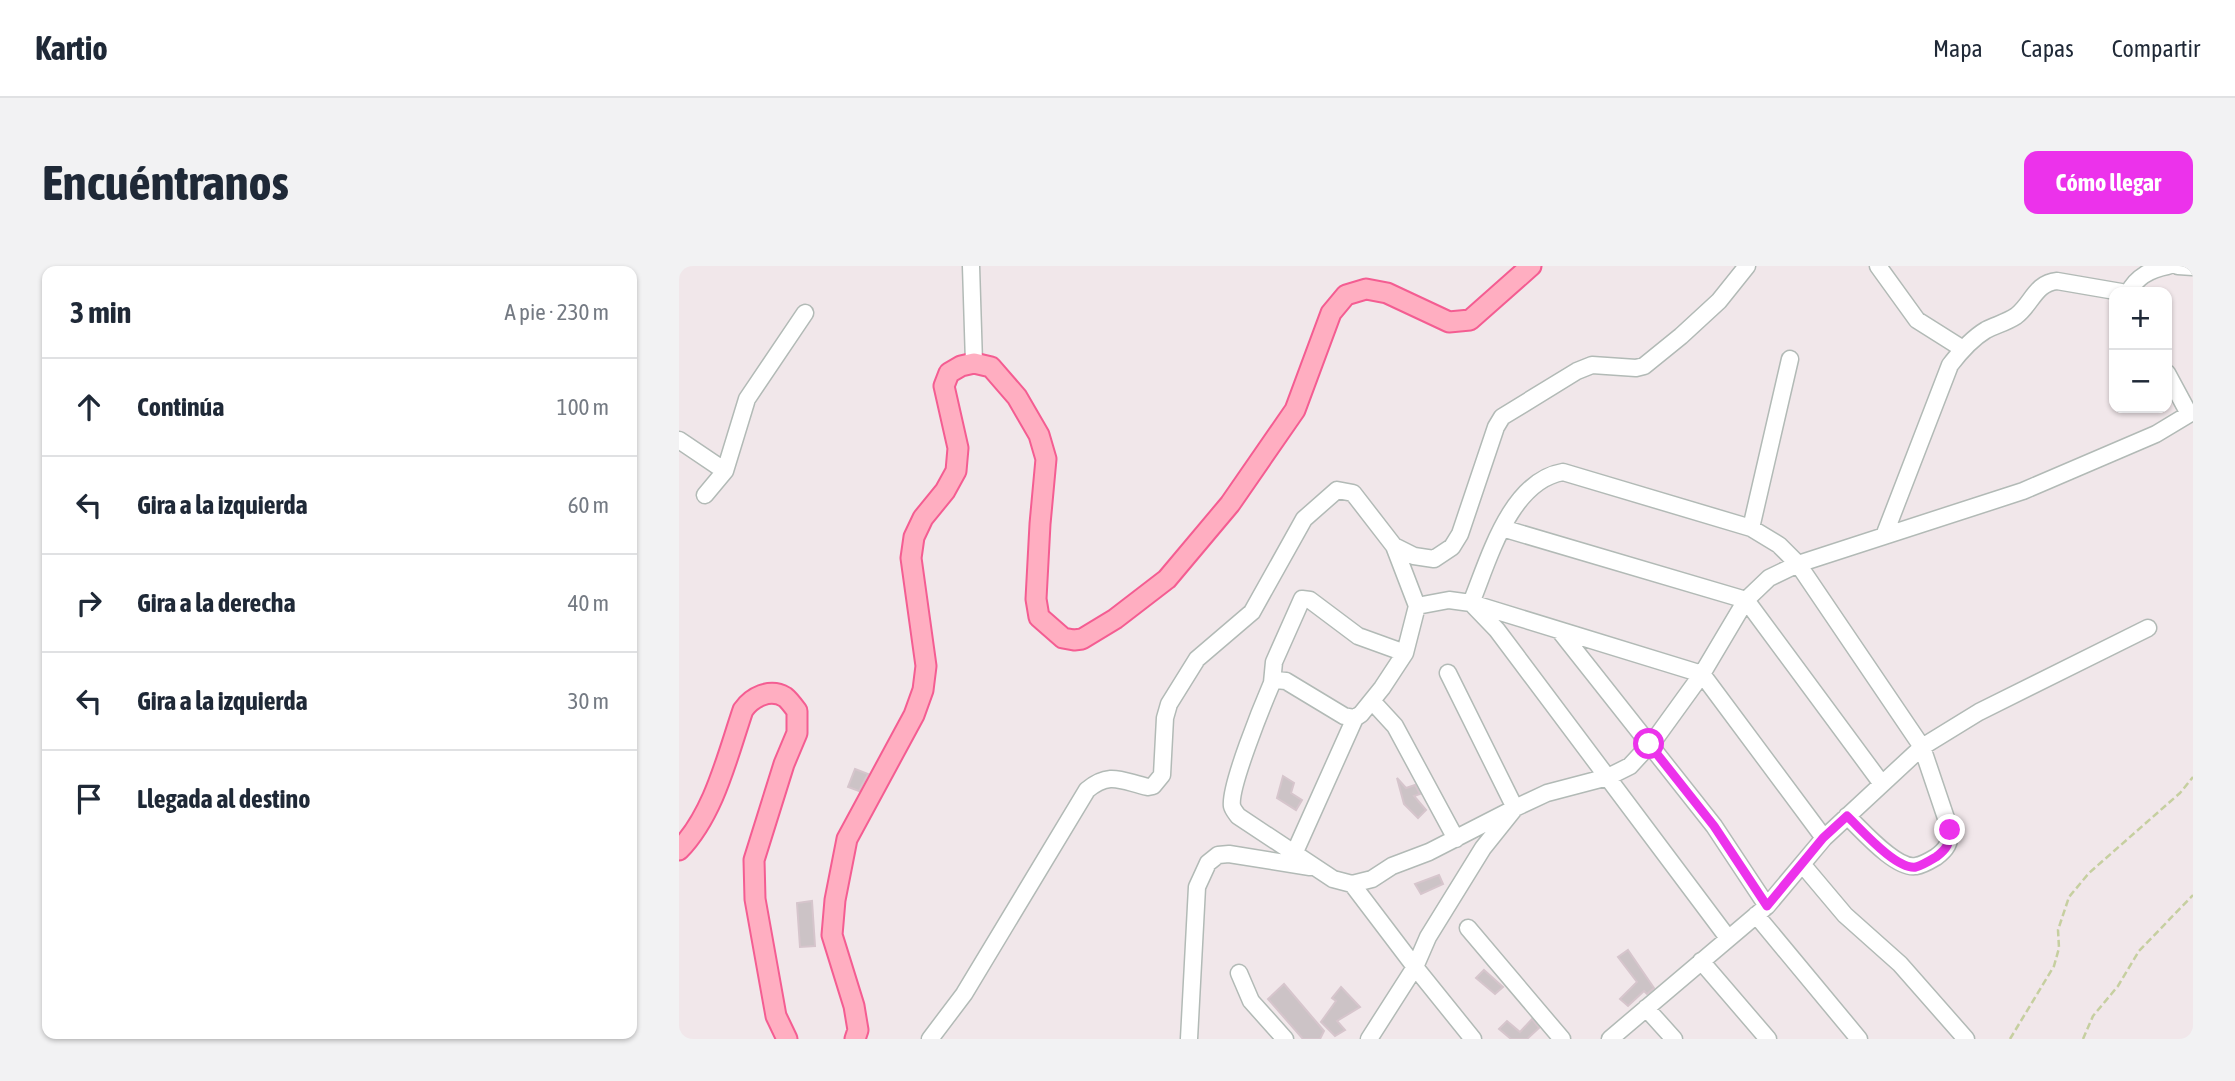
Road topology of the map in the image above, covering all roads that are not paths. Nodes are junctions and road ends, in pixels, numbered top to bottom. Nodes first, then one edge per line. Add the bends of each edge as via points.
1 (971, 266) edge
2 (1531, 266) edge
3 (1747, 266) edge
4 (1878, 266) edge
5 (2168, 266) edge
6 (2178, 266) edge
7 (2193, 267) edge
8 (2132, 287) edge
9 (2109, 290) edge
10 (806, 313) dead end
11 (1963, 349) junction
12 (1790, 359) dead end
13 (974, 363) junction
14 (2172, 381) edge
15 (2191, 413) edge
16 (679, 440) edge
17 (725, 471) junction
18 (705, 495) dead end
19 (1502, 528) junction
20 (1751, 528) junction
21 (1884, 536) junction
22 (1394, 546) junction
23 (1798, 564) junction
24 (1746, 600) junction
25 (1471, 603) junction
26 (1417, 606) junction
27 (2148, 628) dead end
28 (1559, 630) junction
29 (1405, 653) junction
30 (1448, 673) dead end
31 (1702, 674) junction
32 (1272, 683) junction
33 (1372, 701) junction
34 (1355, 718) junction
35 (1649, 744) junction
36 (1922, 747) junction
37 (1608, 777) junction
38 (1882, 784) junction
39 (1515, 808) junction
40 (1847, 816) junction
41 (1823, 838) junction
42 (1456, 839) junction
43 (679, 850) edge
44 (1294, 854) junction
45 (1802, 864) junction
46 (1316, 868) junction
47 (1352, 884) junction
48 (1762, 911) junction
49 (1468, 928) dead end
50 (1728, 938) junction
51 (1701, 961) junction
52 (1415, 967) junction
53 (1239, 973) dead end
54 (1646, 1008) junction
55 (1374, 1037) edge
56 (787, 1039) edge
57 (855, 1039) edge
58 (930, 1039) edge
59 (1189, 1039) edge
60 (1285, 1039) edge
61 (1473, 1039) edge
62 (1562, 1039) edge
63 (1610, 1039) edge
64 (1674, 1039) edge
65 (1768, 1039) edge
66 (1859, 1039) edge
67 (1966, 1039) edge

1 - 13 street
2 - 13 main road via 1470,320 1449,323 1387,293 1366,289 1346,295 1331,313 1295,410 1230,504 1167,579 1081,639 1063,638 1039,617 1036,599 1047,459 1039,435 1017,397 991,367
3 - 22 street via 1681,337 1644,366 1593,365 1502,417 1452,547 1434,559
4 - 11 street via 1917,320
5 - 8 street via 2155,269
6 - 7 street
9 - 11 street via 2048,282 2020,313 1986,330
10 - 17 street via 747,399
11 - 21 street via 1950,365
12 - 20 street
13 - 57 main road via 949,373 944,386 958,448 956,471 914,537 911,558 926,666 923,690 846,839 835,900 832,935 854,1006
14 - 15 street
15 - 21 street via 2156,434 2023,491
16 - 17 street
17 - 18 street
19 - 20 street via 1525,493 1539,480 1563,471
19 - 24 street
19 - 25 street
20 - 23 street via 1779,545
21 - 23 street
22 - 26 street
22 - 58 street via 1360,500 1346,490 1337,490 1304,519 1252,612 1197,659 1168,704 1159,781 1147,787 1100,779 1087,790 964,994
23 - 24 street via 1769,578
23 - 36 street
24 - 31 street
24 - 38 street
25 - 26 street via 1449,600
25 - 28 street
25 - 37 street
26 - 29 street
27 - 36 street via 1979,712
28 - 31 street
28 - 35 street
29 - 32 street via 1358,636 1302,598 1274,662
29 - 33 street
30 - 39 street
31 - 35 street
31 - 41 street
32 - 34 street via 1281,679
32 - 44 street via 1233,791 1233,806 1238,816
33 - 34 street
33 - 42 street via 1395,726
34 - 44 street
35 - 37 street via 1630,766
35 - 48 street via 1714,826
36 - 38 street
36 - 40 street via 1950,830 1950,843 1943,852 1916,867 1905,866
37 - 39 street via 1547,793
37 - 50 street
38 - 40 street
39 - 42 street
39 - 52 street via 1483,848 1428,937
40 - 41 street
41 - 45 street
42 - 47 street
43 - 56 main road via 705,813 748,702 768,693 785,697 797,711 797,733 754,860 755,899 776,1016
44 - 46 street
45 - 48 street
45 - 67 street
46 - 47 street
46 - 59 street via 1229,855 1218,855 1208,863 1197,887
47 - 52 street
48 - 50 street
48 - 66 street
49 - 62 street
50 - 51 street
51 - 54 street
51 - 65 street
52 - 55 street
52 - 61 street
53 - 60 street via 1251,1001
54 - 63 street
54 - 64 street

